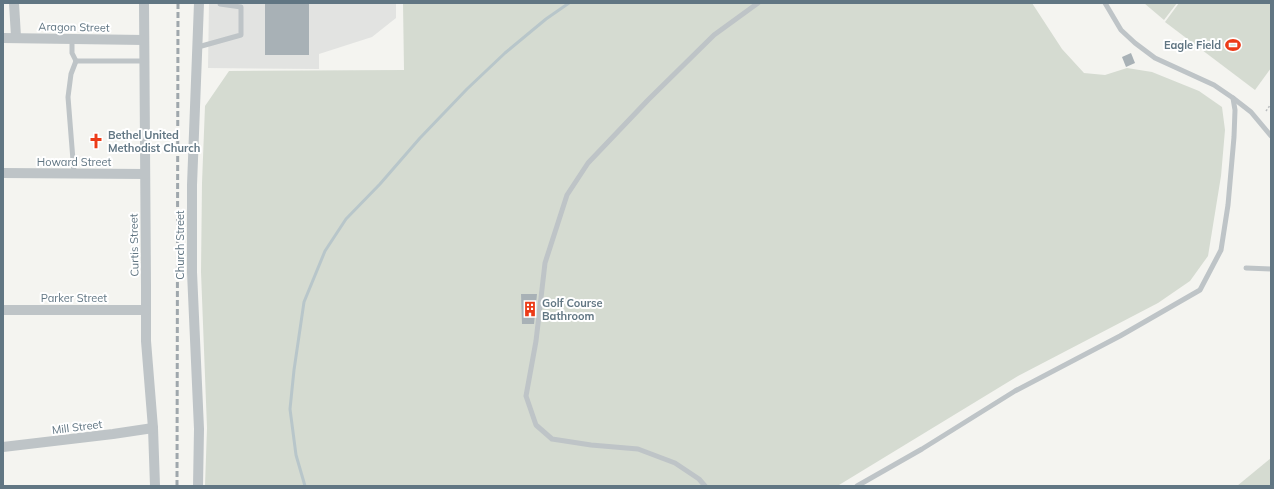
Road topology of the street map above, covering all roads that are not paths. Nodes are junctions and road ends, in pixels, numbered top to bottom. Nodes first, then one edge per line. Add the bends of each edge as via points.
1 (14, 3) edge
2 (144, 3) edge
3 (199, 3) edge
4 (220, 3) edge
5 (758, 3) edge
6 (1105, 3) edge
7 (3, 38) edge
8 (16, 38) junction
9 (72, 39) junction
10 (144, 40) junction
11 (198, 47) junction
12 (76, 61) junction
13 (145, 61) junction
14 (1234, 98) junction
15 (1271, 136) edge
16 (3, 173) edge
17 (74, 173) junction
18 (145, 174) junction
19 (1246, 268) dead end
20 (1271, 269) edge
21 (3, 310) edge
22 (146, 310) junction
23 (153, 428) junction
24 (3, 448) edge
25 (155, 486) edge
26 (198, 486) edge
27 (705, 486) edge
28 (856, 486) edge

1 - 8 street
2 - 10 street, Curtis Street
3 - 11 street, Church Street
4 - 11 lane via 241,7 241,35
5 - 27 lane via 714,35 648,100 588,163 568,194 546,263 526,396 536,425 552,439 638,449 675,463
6 - 14 lane via 1121,30 1134,43 1155,58 1214,85
7 - 8 street, Aragon Street
8 - 9 street, Aragon Street
9 - 10 street, Aragon Street
9 - 12 lane via 72,53
10 - 13 street, Curtis Street
11 - 26 street, Church Street via 192,193 192,272 199,429
12 - 13 lane
12 - 17 lane via 71,74 68,97
13 - 18 street, Curtis Street
14 - 15 lane via 1251,112
14 - 28 lane via 1228,205 1221,250 1200,290 1120,336 1015,391 922,449
16 - 17 street, Howard Street
17 - 18 street, Howard Street
18 - 22 street, Curtis Street
19 - 20 lane
21 - 22 street, Parker Street
22 - 23 street, Curtis Street
23 - 24 street, Mill Street
23 - 25 street, Curtis Street

